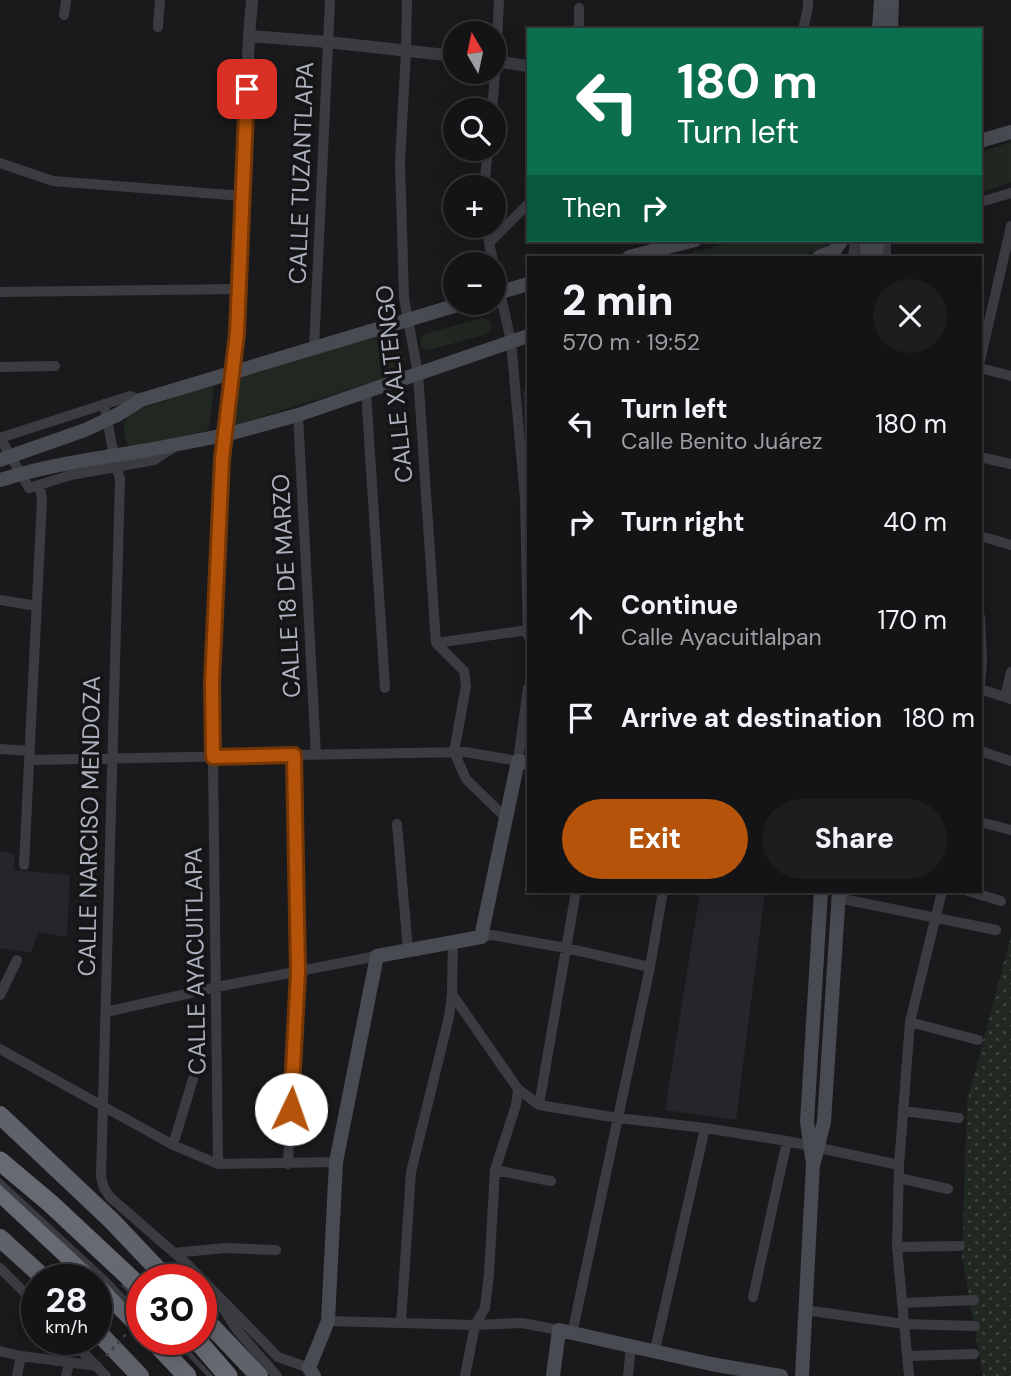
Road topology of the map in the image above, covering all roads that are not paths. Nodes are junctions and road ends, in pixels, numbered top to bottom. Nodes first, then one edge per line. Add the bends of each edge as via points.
1 (66, 0) edge
2 (160, 0) edge
3 (252, 0) edge
4 (330, 0) edge
5 (407, 0) edge
6 (499, 0) edge
7 (808, 0) edge
8 (881, 0) edge
9 (892, 0) edge
10 (579, 8) dead end
11 (64, 15) dead end
12 (498, 21) edge
13 (158, 27) dead end
14 (579, 28) edge
15 (803, 28) edge
16 (879, 28) edge
17 (891, 28) edge
18 (249, 36) junction
19 (327, 42) junction
20 (406, 50) junction
21 (443, 55) edge
22 (506, 63) edge
23 (527, 66) edge
24 (1011, 132) edge
25 (982, 140) edge
26 (0, 163) edge
27 (1011, 193) edge
28 (243, 196) junction
29 (982, 201) edge
30 (527, 205) edge
31 (1011, 226) edge
32 (488, 238) edge
33 (687, 242) edge
34 (841, 242) edge
35 (489, 243) junction
36 (490, 252) edge
37 (633, 256) edge
38 (822, 256) edge
39 (527, 284) edge
40 (239, 289) junction
41 (506, 290) edge
42 (0, 292) edge
43 (443, 309) edge
44 (503, 315) edge
45 (408, 320) junction
46 (527, 336) edge
47 (510, 341) junction
48 (314, 348) junction
49 (982, 352) edge
50 (55, 366) dead end
51 (0, 367) edge
52 (982, 369) edge
53 (233, 372) junction
54 (418, 374) junction
55 (1011, 376) edge
56 (366, 391) junction
57 (141, 400) junction
58 (104, 404) junction
59 (298, 415) junction
60 (225, 435) junction
61 (0, 438) edge
62 (178, 444) junction
63 (982, 457) edge
64 (0, 460) edge
65 (1011, 464) edge
66 (116, 466) junction
67 (0, 480) edge
68 (40, 485) junction
69 (527, 499) edge
70 (982, 537) edge
71 (1011, 545) edge
72 (0, 600) edge
73 (37, 606) junction
74 (527, 630) edge
75 (436, 643) junction
76 (1011, 673) edge
77 (385, 688) dead end
78 (982, 688) edge
79 (1008, 698) edge
80 (527, 703) edge
81 (0, 749) edge
82 (454, 752) junction
83 (982, 752) edge
84 (29, 755) junction
85 (294, 755) junction
86 (316, 755) junction
87 (213, 757) junction
88 (111, 759) junction
89 (1011, 761) edge
90 (523, 762) edge
91 (506, 818) junction
92 (982, 823) edge
93 (397, 824) dead end
94 (1011, 830) edge
95 (24, 865) dead end
96 (576, 893) edge
97 (663, 893) edge
98 (818, 893) edge
99 (942, 893) edge
100 (975, 893) edge
101 (838, 894) edge
102 (1001, 901) dead end
103 (936, 917) junction
104 (996, 930) dead end
105 (481, 937) junction
106 (453, 941) junction
107 (566, 948) junction
108 (408, 950) junction
109 (377, 956) junction
110 (17, 960) dead end
111 (650, 967) junction
112 (298, 972) junction
113 (217, 988) junction
114 (452, 994) junction
115 (0, 995) edge
116 (106, 1012) junction
117 (910, 1022) junction
118 (978, 1040) dead end
119 (0, 1049) edge
120 (193, 1079) dead end
121 (518, 1089) junction
122 (103, 1105) junction
123 (539, 1105) junction
124 (903, 1111) junction
125 (0, 1115) edge
126 (618, 1118) junction
127 (959, 1118) dead end
128 (705, 1128) junction
129 (787, 1141) junction
130 (173, 1145) junction
131 (814, 1147) junction
132 (0, 1161) edge
133 (336, 1162) junction
134 (218, 1164) junction
135 (288, 1164) junction
136 (899, 1165) junction
137 (0, 1168) edge
138 (495, 1170) junction
139 (899, 1178) junction
140 (0, 1181) edge
141 (551, 1181) dead end
142 (104, 1188) junction
143 (948, 1189) dead end
144 (0, 1192) edge
145 (89, 1199) junction
146 (42, 1205) dead end
147 (52, 1215) dead end
148 (71, 1233) dead end
149 (0, 1238) edge
150 (960, 1246) dead end
151 (897, 1247) junction
152 (275, 1250) dead end
153 (174, 1253) junction
154 (29, 1264) edge
155 (77, 1264) edge
156 (152, 1264) edge
157 (186, 1264) edge
158 (0, 1268) edge
159 (126, 1274) edge
160 (116, 1276) dead end
161 (126, 1287) edge
162 (21, 1289) edge
163 (217, 1294) edge
164 (753, 1297) dead end
165 (112, 1298) edge
166 (217, 1299) edge
167 (126, 1300) edge
168 (974, 1300) dead end
169 (902, 1303) junction
170 (805, 1310) junction
171 (126, 1312) edge
172 (328, 1321) junction
173 (401, 1323) junction
174 (904, 1324) junction
175 (475, 1325) junction
176 (975, 1326) dead end
177 (217, 1332) edge
178 (565, 1332) junction
179 (631, 1346) junction
180 (112, 1347) edge
181 (0, 1350) edge
182 (655, 1350) junction
183 (974, 1354) dead end
184 (86, 1355) edge
185 (167, 1355) edge
186 (175, 1355) edge
187 (190, 1355) edge
188 (209, 1355) edge
189 (21, 1356) junction
190 (907, 1356) junction
191 (69, 1364) junction
192 (97, 1366) junction
193 (711, 1370) edge
194 (311, 1372) edge
195 (17, 1376) edge
196 (66, 1376) edge
197 (106, 1376) edge
198 (140, 1376) edge
199 (187, 1376) edge
200 (194, 1376) edge
201 (210, 1376) edge
202 (228, 1376) edge
203 (259, 1376) edge
204 (277, 1376) edge
205 (465, 1376) edge
206 (552, 1376) edge
207 (628, 1376) edge
208 (781, 1376) edge
209 (802, 1376) edge
210 (909, 1376) edge

1 - 11 street
2 - 13 street
3 - 18 street
4 - 19 street, CALLE TUZANTLAPA
5 - 20 street, CALLE XALTENGO
6 - 12 street
7 - 15 street
8 - 16 main road
9 - 17 main road
10 - 14 street
18 - 19 street
18 - 28 street
19 - 20 street
19 - 48 street, CALLE TUZANTLAPA
20 - 21 street
20 - 45 street, CALLE XALTENGO via 400,162
22 - 23 street
24 - 25 main road
26 - 28 street via 53,181
27 - 29 street
28 - 40 street
30 - 35 street
31 - 49 street
32 - 35 street
33 - 37 main road
34 - 38 main road
35 - 36 street
39 - 41 main road
40 - 42 street
40 - 53 street
43 - 45 main road
44 - 47 street
45 - 48 main road
45 - 54 street, CALLE XALTENGO
46 - 47 main road
47 - 54 main road
47 - 69 street
48 - 53 main road
50 - 51 street
52 - 55 street
53 - 57 main road
53 - 60 street
54 - 56 main road
54 - 75 street, CALLE XALTENGO
56 - 59 main road
56 - 77 street
57 - 58 street via 130,396
57 - 64 main road, bridge via 85,430
58 - 61 street
58 - 66 street, CALLE NARCISO MENDOZA
59 - 60 main road
59 - 86 street, CALLE 18 DE MARZO
60 - 62 main road
60 - 87 street, CALLE AYACUITLAPA via 212,683
61 - 68 street via 29,488
62 - 66 street via 154,460
62 - 67 main road, bridge
63 - 65 street
66 - 68 street
66 - 88 street, CALLE NARCISO MENDOZA via 120,479
68 - 73 street
70 - 71 street
72 - 73 street
73 - 84 street
74 - 75 street
75 - 82 street via 464,671 466,686
76 - 79 street
78 - 79 street
80 - 90 street
81 - 84 street
82 - 86 street
82 - 90 street
82 - 91 street via 466,779
83 - 89 street
84 - 88 street
84 - 95 street
85 - 86 street
85 - 87 street
85 - 112 street
87 - 88 street
87 - 113 street, CALLE AYACUITLAPA
88 - 116 street, CALLE NARCISO MENDOZA
90 - 91 main road
91 - 105 main road
92 - 94 street
93 - 108 street
96 - 107 street
97 - 111 street
98 - 131 main road via 807,1122
99 - 103 street
100 - 102 street
101 - 103 street
101 - 131 main road via 824,1122
103 - 104 street
103 - 117 street
105 - 106 main road
105 - 107 street
106 - 108 main road
106 - 114 street
107 - 111 street
107 - 123 street
108 - 109 main road
109 - 112 street
109 - 133 main road
110 - 115 street
111 - 126 street
112 - 113 street
112 - 135 street
113 - 116 street
113 - 134 street, CALLE AYACUITLAPA
114 - 121 street
114 - 173 street via 411,1172
116 - 122 street, CALLE NARCISO MENDOZA
117 - 118 street
117 - 124 street
119 - 122 street
120 - 130 street
121 - 123 street
121 - 138 street
122 - 130 street
122 - 142 street, CALLE NARCISO MENDOZA
123 - 126 street
124 - 127 street
124 - 136 street
125 - 145 highway
126 - 128 street
126 - 178 street
128 - 129 street
128 - 182 street
129 - 131 street
129 - 164 street
130 - 134 street
131 - 136 street
131 - 170 main road
132 - 159 highway
133 - 135 street
133 - 172 main road
134 - 135 street
136 - 139 street
137 - 146 lane
138 - 141 street
138 - 175 street via 485,1308
139 - 143 street
139 - 151 street
140 - 167 lane, bridge
142 - 145 street
142 - 153 street
144 - 155 highway
145 - 156 highway
147 - 148 lane
149 - 154 highway
150 - 151 street
151 - 169 street
152 - 153 street
153 - 157 street
158 - 162 street
160 - 161 lane
163 - 194 street via 278,1357
165 - 171 highway
166 - 204 street
168 - 169 street
169 - 174 street
170 - 174 street
170 - 209 main road
172 - 173 street
172 - 194 main road
173 - 175 street
174 - 176 street
174 - 190 street
175 - 178 street via 522,1323
175 - 205 street
177 - 203 highway
178 - 179 main road
178 - 206 main road
179 - 182 main road
179 - 207 street
180 - 198 highway
181 - 189 street
182 - 193 main road
183 - 190 street
184 - 192 street
185 - 199 highway
186 - 200 lane
187 - 201 lane
188 - 202 highway
189 - 191 street
189 - 195 street
190 - 210 street
191 - 192 street
191 - 196 street
192 - 197 street
193 - 208 main road

